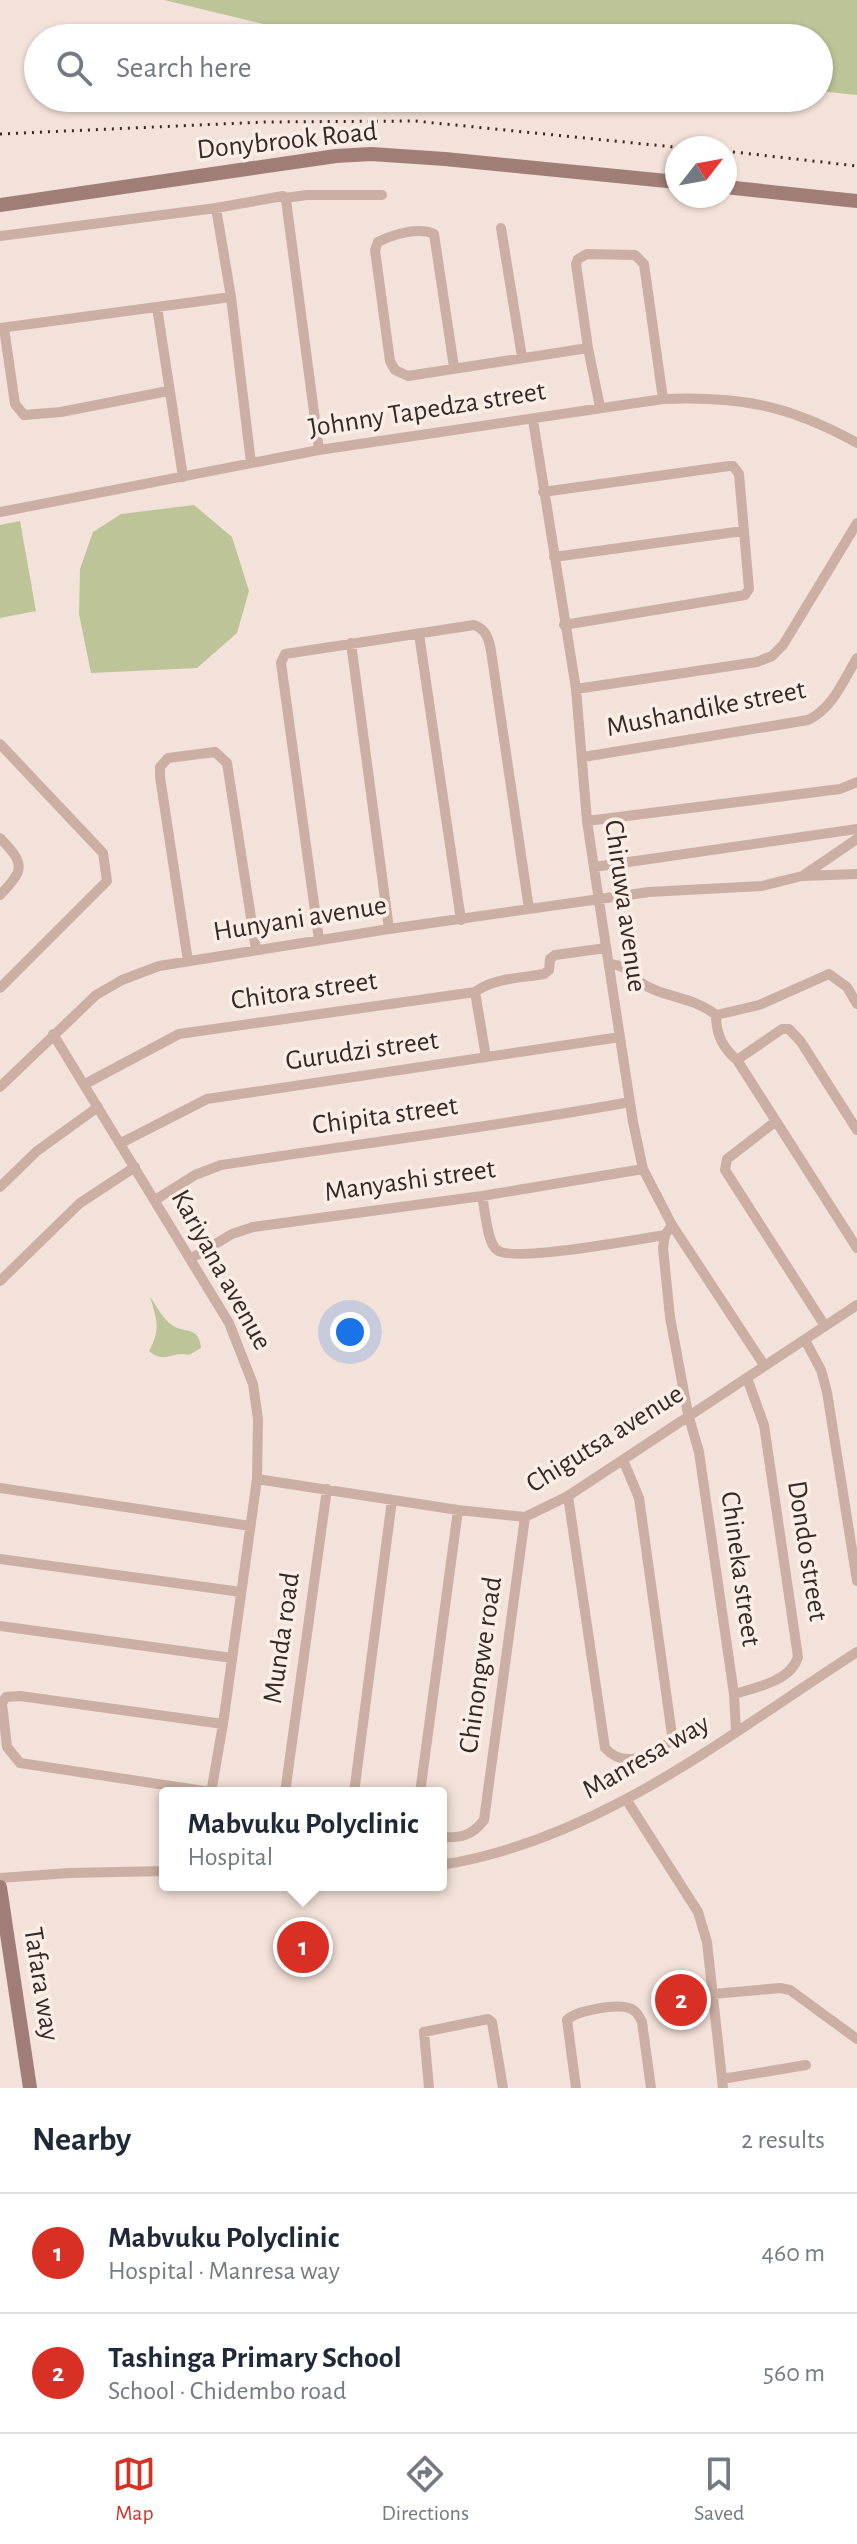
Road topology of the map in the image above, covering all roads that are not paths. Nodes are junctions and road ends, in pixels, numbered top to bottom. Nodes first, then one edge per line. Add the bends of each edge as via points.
1 (665, 181) edge
2 (737, 188) edge
3 (382, 195) dead end
4 (285, 198) junction
5 (857, 201) edge
6 (0, 205) edge
7 (216, 208) junction
8 (501, 228) dead end
9 (0, 236) edge
10 (231, 297) junction
11 (157, 307) junction
12 (2, 328) edge
13 (588, 348) junction
14 (522, 357) junction
15 (454, 367) junction
16 (168, 391) junction
17 (663, 399) junction
18 (600, 407) junction
19 (533, 420) junction
20 (857, 443) edge
21 (319, 450) junction
22 (251, 463) junction
23 (183, 477) junction
24 (543, 492) junction
25 (0, 512) edge
26 (857, 523) edge
27 (743, 531) junction
28 (554, 557) junction
29 (564, 625) junction
30 (419, 634) junction
31 (351, 643) junction
32 (857, 658) edge
33 (576, 689) junction
34 (0, 744) edge
35 (583, 757) junction
36 (857, 782) edge
37 (587, 821) junction
38 (857, 829) edge
39 (0, 838) edge
40 (857, 839) edge
41 (594, 867) junction
42 (857, 874) edge
43 (802, 876) junction
44 (0, 895) edge
45 (599, 901) junction
46 (529, 909) junction
47 (461, 920) junction
48 (389, 929) junction
49 (319, 940) junction
50 (606, 948) junction
51 (256, 950) junction
52 (188, 961) junction
53 (609, 964) junction
54 (857, 981) edge
55 (847, 987) junction
56 (0, 988) edge
57 (475, 992) junction
58 (857, 1004) edge
59 (716, 1015) junction
60 (53, 1034) junction
61 (620, 1037) junction
62 (486, 1057) junction
63 (737, 1060) junction
64 (85, 1084) junction
65 (0, 1087) edge
66 (630, 1102) junction
67 (98, 1107) junction
68 (775, 1122) junction
69 (857, 1130) edge
70 (121, 1143) junction
71 (135, 1167) junction
72 (643, 1169) junction
73 (0, 1187) edge
74 (482, 1196) junction
75 (155, 1200) junction
76 (672, 1225) junction
77 (665, 1235) junction
78 (857, 1248) edge
79 (190, 1259) junction
80 (0, 1281) edge
81 (857, 1305) edge
82 (825, 1326) junction
83 (805, 1340) junction
84 (764, 1365) junction
85 (747, 1378) junction
86 (688, 1414) junction
87 (623, 1460) junction
88 (257, 1479) junction
89 (0, 1488) edge
90 (327, 1489) junction
91 (568, 1496) junction
92 (392, 1500) junction
93 (458, 1510) junction
94 (525, 1517) junction
95 (250, 1526) junction
96 (0, 1559) edge
97 (857, 1581) edge
98 (241, 1592) junction
99 (0, 1626) edge
100 (857, 1652) edge
101 (232, 1658) junction
102 (734, 1694) junction
103 (223, 1724) junction
104 (736, 1731) junction
105 (178, 1787) edge
106 (212, 1787) edge
107 (286, 1787) edge
108 (355, 1787) edge
109 (421, 1787) edge
110 (626, 1799) junction
111 (447, 1838) edge
112 (447, 1864) edge
113 (159, 1871) edge
114 (0, 1878) edge
115 (0, 1887) edge
116 (713, 1994) junction
117 (857, 2039) edge
118 (806, 2065) dead end
119 (723, 2084) edge
120 (30, 2088) edge
121 (429, 2088) edge
122 (503, 2088) edge
123 (576, 2088) edge
124 (651, 2088) edge

1 - 6 street, Donybrook Road via 371,154
2 - 5 street
3 - 4 street
4 - 7 street
4 - 21 street
7 - 9 street
7 - 10 street
8 - 14 street
10 - 11 street
10 - 22 street
11 - 12 street
11 - 16 street
12 - 16 street via 15,404 24,415
13 - 14 street
13 - 17 street via 578,259 587,254 635,255 644,264
13 - 18 street
14 - 15 street
15 - 15 street via 408,376 395,370 375,250 378,242 427,231 436,238
16 - 23 street
17 - 18 street, Johnny Tapedza street
17 - 20 street, Johnny Tapedza street via 700,397 773,406
18 - 19 street, Johnny Tapedza street
19 - 21 street, Johnny Tapedza street
19 - 24 street, Chiruwa avenue
21 - 22 street, Johnny Tapedza street
22 - 23 street, Johnny Tapedza street
23 - 25 street, Johnny Tapedza street
24 - 27 street via 733,466 739,474
24 - 28 street, Chiruwa avenue
26 - 33 street via 772,656
27 - 28 street
27 - 29 street via 749,589 742,597
28 - 29 street, Chiruwa avenue
29 - 33 street, Chiruwa avenue
30 - 31 street
30 - 46 street via 476,626 487,636
30 - 47 street
31 - 48 street
31 - 49 street via 285,654 281,668
32 - 35 street, Mushandike street via 830,704 808,720
33 - 35 street, Chiruwa avenue
34 - 56 street via 103,853 108,879
35 - 37 street, Chiruwa avenue
36 - 37 street via 840,789
37 - 41 street, Chiruwa avenue
38 - 41 street
39 - 44 street via 20,865 18,877
40 - 43 street
41 - 45 street, Chiruwa avenue
42 - 43 street
43 - 45 street, Hunyani avenue via 762,886 649,892
45 - 46 street, Hunyani avenue
45 - 50 street, Chiruwa avenue
46 - 47 street, Hunyani avenue
47 - 48 street, Hunyani avenue
48 - 49 street, Hunyani avenue
49 - 51 street, Hunyani avenue
50 - 53 street, Chiruwa avenue
50 - 57 street, Chitora street via 555,955 544,974 500,981
51 - 52 street, Hunyani avenue
51 - 52 street via 227,763 215,752 168,758 160,777
52 - 60 street, Hunyani avenue via 122,980 96,995
53 - 59 street via 623,966 652,989 685,998
53 - 61 street, Chiruwa avenue
54 - 55 street
55 - 58 street
55 - 59 street via 829,974 759,1005
57 - 62 street
57 - 64 street, Chitora street via 179,1034
59 - 63 street via 718,1035
60 - 64 street, Kariyana avenue
60 - 65 street, Hunyani avenue
61 - 62 street, Gurudzi street
61 - 66 street, Chiruwa avenue
62 - 70 street, Gurudzi street via 207,1099
63 - 68 street
63 - 69 street via 789,1029
64 - 67 street, Kariyana avenue
66 - 72 street, Chiruwa avenue
66 - 75 street, Chipita street via 221,1165
67 - 70 street, Kariyana avenue
67 - 73 street via 37,1151
68 - 78 street
68 - 82 street via 727,1159 725,1170
70 - 71 street, Kariyana avenue
71 - 75 street, Kariyana avenue
71 - 80 street via 80,1203
72 - 74 street, Manyashi street
72 - 76 street, Chiruwa avenue
74 - 77 street via 491,1242 504,1253
74 - 79 street, Manyashi street via 253,1227
75 - 79 street, Kariyana avenue
76 - 77 street
76 - 84 street, Chiruwa avenue
77 - 86 street, Chineka street via 670,1317
79 - 88 street, Kariyana avenue via 229,1323 253,1384
81 - 82 street, Chigutsa avenue
82 - 83 street, Chigutsa avenue
83 - 84 street, Chigutsa avenue
83 - 97 street via 825,1381
84 - 85 street, Chigutsa avenue
85 - 86 street, Chigutsa avenue
85 - 102 street, Dondo street via 764,1425 798,1657 793,1668 773,1681
86 - 87 street, Chigutsa avenue
86 - 102 street, Chineka street via 699,1452
87 - 91 street, Chigutsa avenue
87 - 91 street via 639,1498 671,1738 636,1759 620,1759 604,1745
88 - 90 street, Chigutsa avenue
88 - 95 street, Kariyana avenue
89 - 95 street
90 - 92 street, Chigutsa avenue
90 - 107 street, Munda road
91 - 94 street, Chigutsa avenue
92 - 93 street, Chigutsa avenue
92 - 108 street
93 - 94 street, Chigutsa avenue
93 - 109 street
94 - 111 street, Chinongwe road via 484,1820 474,1833
95 - 98 street, Kariyana avenue
96 - 98 street
98 - 101 street, Kariyana avenue
99 - 101 street
100 - 104 street, Manresa way
101 - 103 street, Kariyana avenue
102 - 104 street, Chineka street
103 - 105 street via 41,1698 3,1700 7,1747 20,1763
103 - 106 street, Kariyana avenue
104 - 110 street, Manresa way
110 - 112 street, Manresa way via 537,1841
110 - 116 street via 698,1912
113 - 114 street
115 - 120 street, Tafara way
116 - 117 street via 790,1990
116 - 119 street
118 - 119 street
121 - 122 street via 424,2032 488,2019 495,2031
123 - 124 street via 567,2020 580,2012 627,2007 642,2022

